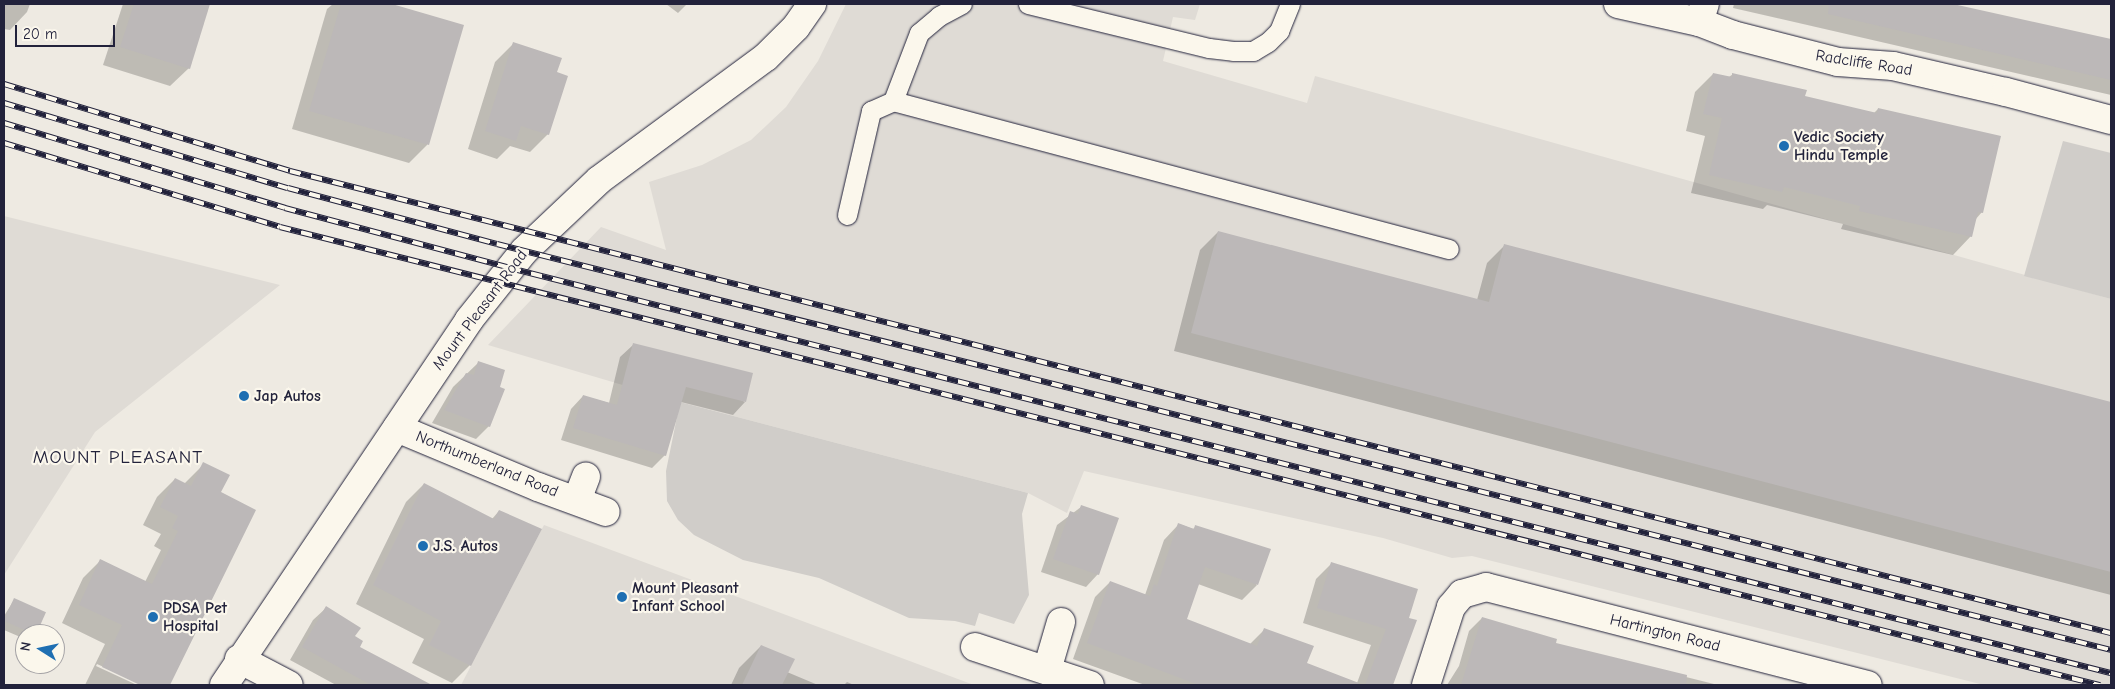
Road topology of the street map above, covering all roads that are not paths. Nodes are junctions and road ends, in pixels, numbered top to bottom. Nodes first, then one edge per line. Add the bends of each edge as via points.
1 (812, 4) edge
2 (962, 4) edge
3 (1028, 4) edge
4 (1290, 4) edge
5 (1618, 4) edge
6 (1702, 13) edge
7 (893, 101) junction
8 (2111, 120) edge
9 (847, 215) dead end
10 (1449, 249) dead end
11 (397, 428) junction
12 (606, 512) dead end
13 (1061, 622) dead end
14 (975, 647) dead end
15 (239, 660) junction
16 (1047, 670) junction
17 (224, 685) edge
18 (289, 685) edge
19 (1090, 685) edge
20 (1426, 685) edge
21 (1868, 685) edge

1 - 11 street, Mount Pleasant Road via 796,27 766,57 599,180 538,235 469,320
2 - 7 lane via 919,33
3 - 4 lane via 1233,51 1253,50 1268,42 1279,31
5 - 6 street, Radcliffe Road
6 - 8 street, Radcliffe Road via 1733,35 1838,62 1893,66
7 - 9 lane via 872,111
7 - 10 lane
11 - 12 street, Northumberland Road via 538,487 582,488
11 - 15 street, Mount Pleasant Road
13 - 16 street
14 - 16 street
15 - 17 street, Mount Pleasant Road
15 - 18 street
16 - 19 street
20 - 21 street, Hartington Road via 1451,607 1462,594 1486,588

